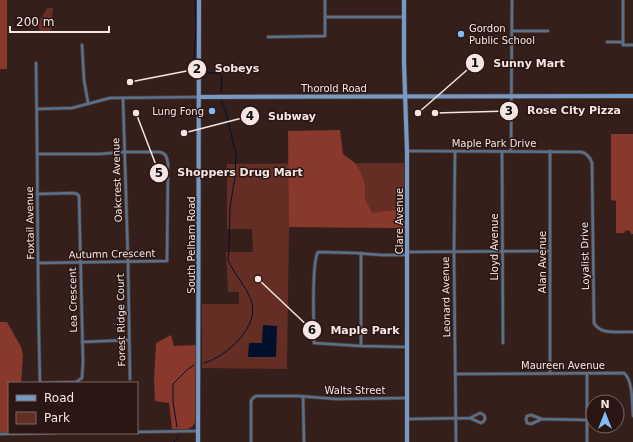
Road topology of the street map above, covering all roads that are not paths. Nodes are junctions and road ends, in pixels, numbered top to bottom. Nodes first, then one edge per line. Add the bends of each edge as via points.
1 (199, 0) edge
2 (325, 0) edge
3 (404, 0) edge
4 (512, 0) edge
5 (623, 0) edge
6 (325, 17) junction
7 (404, 17) junction
8 (512, 31) junction
9 (548, 31) dead end
10 (268, 37) dead end
11 (607, 42) dead end
12 (623, 42) junction
13 (82, 45) dead end
14 (633, 45) edge
15 (36, 63) dead end
16 (406, 96) junction
17 (511, 96) junction
18 (633, 96) edge
19 (199, 97) junction
20 (123, 98) junction
21 (88, 103) junction
22 (37, 109) junction
23 (454, 151) junction
24 (502, 151) junction
25 (511, 151) junction
26 (550, 151) junction
27 (124, 152) junction
28 (407, 152) junction
29 (581, 152) joint
30 (38, 154) junction
31 (38, 194) junction
32 (550, 251) junction
33 (454, 252) junction
34 (502, 252) junction
35 (361, 253) junction
36 (407, 254) junction
37 (128, 261) junction
38 (80, 262) junction
39 (39, 263) junction
40 (633, 332) edge
41 (129, 340) junction
42 (82, 342) junction
43 (502, 343) dead end
44 (361, 346) junction
45 (406, 346) junction
46 (550, 373) junction
47 (587, 373) junction
48 (455, 374) junction
49 (130, 380) dead end
50 (40, 382) edge
51 (76, 382) edge
52 (587, 394) edge
53 (303, 396) junction
54 (406, 398) junction
55 (633, 416) edge
56 (455, 418) junction
57 (470, 418) junction
58 (406, 419) junction
59 (542, 419) junction
60 (585, 420) edge
61 (198, 431) junction
62 (138, 432) edge
63 (198, 442) edge
64 (251, 442) edge
65 (304, 442) edge
66 (406, 442) edge
67 (456, 442) edge

1 - 19 street, South Pelham Road
2 - 6 street
3 - 7 street, Clare Avenue
4 - 8 street
5 - 12 street
6 - 7 street
6 - 10 street via 325,36
7 - 16 street, Clare Avenue
8 - 9 street
8 - 17 street
11 - 12 street
12 - 14 street via 623,45
13 - 21 street
15 - 22 street, Foxtail Avenue
16 - 17 street, Thorold Road
16 - 19 street, Thorold Road
16 - 28 street, Clare Avenue
17 - 18 street, Thorold Road
17 - 25 street
19 - 20 street, Thorold Road
19 - 61 street, South Pelham Road
20 - 21 street, Thorold Road via 104,98
20 - 27 street, Oakcrest Avenue
21 - 22 street, Thorold Road via 72,108
22 - 30 street, Foxtail Avenue
23 - 24 street, Maple Park Drive
23 - 28 street, Maple Park Drive
23 - 33 street, Leonard Avenue
24 - 25 street, Maple Park Drive
24 - 34 street, Lloyd Avenue
25 - 26 street, Maple Park Drive
26 - 29 street, Maple Park Drive
26 - 32 street, Alan Avenue
27 - 30 street, Autumn Crescent
27 - 37 street, Oakcrest Avenue
27 - 37 street, Autumn Crescent via 162,152 167,156 168,164 166,261
28 - 36 street, Clare Avenue
29 - 40 street, Loyalist Drive via 588,155 592,163 594,323 604,331
30 - 31 street, Foxtail Avenue
31 - 38 street, Lea Crescent via 73,193 79,196
31 - 39 street, Foxtail Avenue
32 - 34 street
32 - 46 street, Alan Avenue
33 - 34 street
33 - 36 street
33 - 48 street, Leonard Avenue
34 - 43 street, Lloyd Avenue
35 - 36 street
35 - 44 street
35 - 44 street via 318,252 313,300 314,343
36 - 45 street, Clare Avenue
37 - 38 street, Autumn Crescent
37 - 41 street, Forest Ridge Court
38 - 39 street, Autumn Crescent
38 - 42 street, Lea Crescent
39 - 50 street, Foxtail Avenue
41 - 42 street
41 - 49 street, Forest Ridge Court
42 - 51 street, Lea Crescent via 83,373
44 - 45 street
45 - 54 street, Clare Avenue
46 - 47 street, Maureen Avenue
46 - 48 street, Maureen Avenue
47 - 52 street
47 - 55 street, Maureen Avenue via 620,372 629,376 632,383
48 - 56 street, Leonard Avenue
53 - 54 street, Walts Street via 337,399
53 - 64 street, Walts Street via 253,396
53 - 65 street
54 - 58 street, Clare Avenue
56 - 57 street
56 - 58 street
56 - 67 street, Leonard Avenue
57 - 57 street via 480,413 485,418 481,423
58 - 66 street, Clare Avenue
59 - 59 street via 531,424 526,420 527,416 531,415
59 - 60 street
61 - 62 street
61 - 63 street, South Pelham Road

